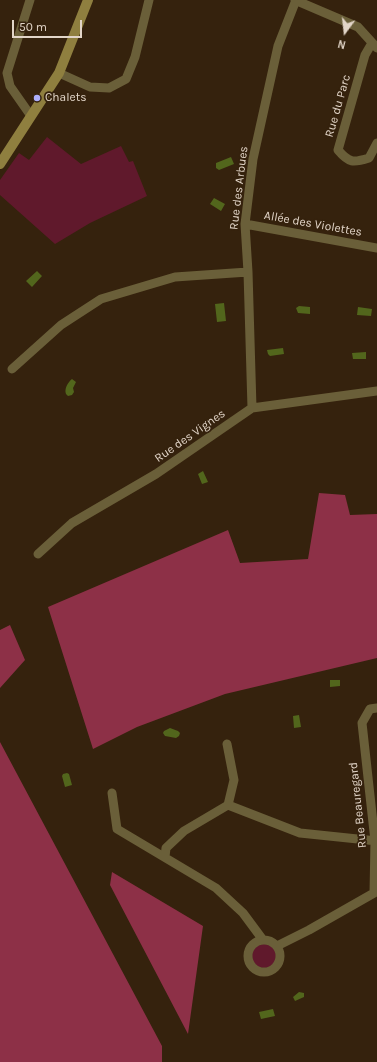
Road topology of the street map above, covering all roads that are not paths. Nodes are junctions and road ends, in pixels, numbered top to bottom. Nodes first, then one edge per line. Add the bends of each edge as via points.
1 (30, 0) edge
2 (88, 0) edge
3 (149, 0) edge
4 (296, 0) edge
5 (375, 46) edge
6 (59, 73) junction
7 (3, 75) edge
8 (31, 116) junction
9 (377, 143) edge
10 (0, 164) edge
11 (245, 224) junction
12 (377, 248) edge
13 (248, 272) junction
14 (12, 369) dead end
15 (377, 391) edge
16 (252, 408) junction
17 (38, 554) dead end
18 (377, 708) edge
19 (227, 744) dead end
20 (112, 794) dead end
21 (228, 805) junction
22 (376, 841) edge
23 (165, 857) junction
24 (263, 940) junction
25 (277, 946) junction

1 - 7 street
2 - 6 main road
3 - 6 street via 135,57 126,79 109,88 90,87
4 - 5 street, Rue du Parc via 358,27
4 - 11 street, Rue des Arbues via 278,46 253,159
5 - 9 street, Rue du Parc via 365,55 338,150 346,159 357,162 369,158
6 - 8 main road
7 - 8 street
8 - 10 main road
11 - 12 street, Allée des Violettes
11 - 13 street, Rue des Arbues
13 - 14 street via 175,277 101,299 61,325
13 - 16 street, Rue des Arbues
15 - 16 street, Rue des Vignes
16 - 17 street, Rue des Vignes via 156,474 72,523
18 - 22 street, Rue Beauregard via 370,709 362,723
19 - 21 street via 234,780
20 - 23 street via 117,828
21 - 22 street via 300,834
21 - 23 street via 184,831 166,848
22 - 25 street, Rue Beauregard via 374,893
23 - 24 street via 216,888 244,912
24 - 25 street via 273,942
24 - 25 street via 254,944 248,952 249,962 256,969 270,971 277,964 280,955

